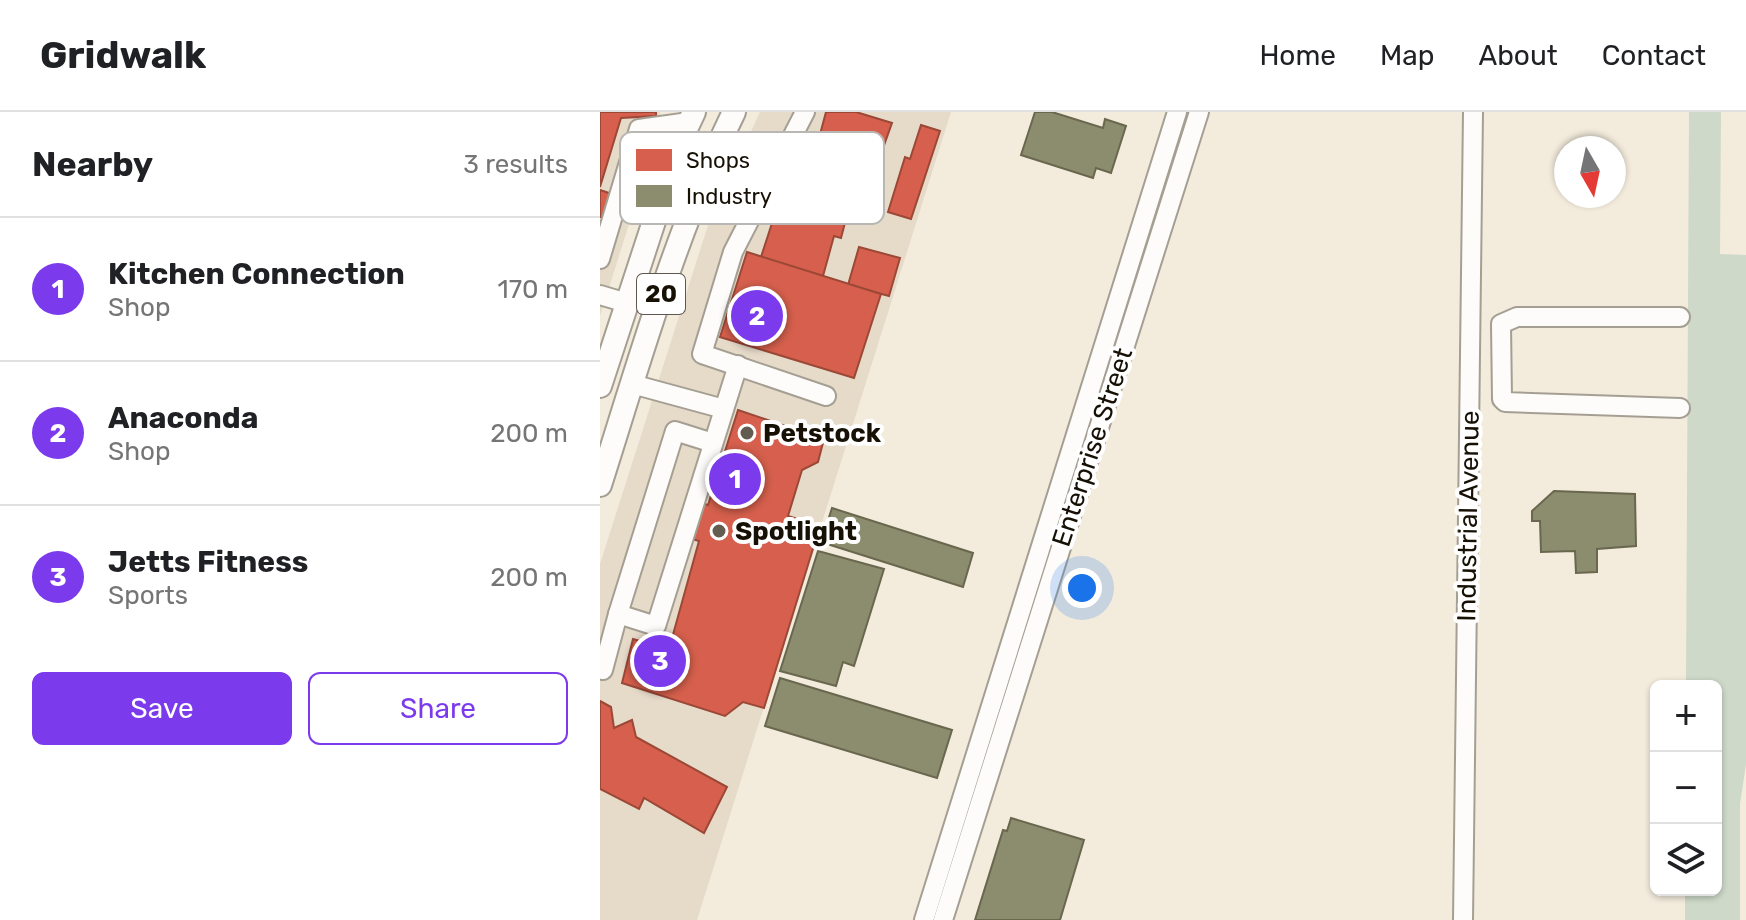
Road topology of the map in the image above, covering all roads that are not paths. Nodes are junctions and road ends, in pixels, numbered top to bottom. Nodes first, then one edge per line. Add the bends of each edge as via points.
1 (734, 112) edge
2 (805, 112) edge
3 (1177, 112) edge
4 (1199, 112) edge
5 (1473, 112) edge
6 (691, 117) edge
7 (638, 132) edge
8 (724, 132) edge
9 (795, 132) edge
10 (620, 192) edge
11 (653, 224) edge
12 (685, 224) edge
13 (747, 224) edge
14 (600, 259) edge
15 (600, 295) edge
16 (627, 303) junction
17 (1680, 317) dead end
18 (1471, 323) junction
19 (1501, 324) junction
20 (606, 346) edge
21 (738, 365) junction
22 (632, 384) junction
23 (600, 386) edge
24 (1470, 394) junction
25 (1502, 394) junction
26 (826, 396) dead end
27 (1680, 408) dead end
28 (724, 409) junction
29 (713, 443) junction
30 (600, 485) edge
31 (618, 614) junction
32 (603, 670) dead end
33 (924, 920) edge
34 (943, 920) edge
35 (1463, 920) edge

1 - 8 main road, 20
2 - 9 street
3 - 33 street, Enterprise Street
4 - 34 street, Enterprise Street
5 - 18 street, Industrial Avenue
6 - 7 street via 644,126
10 - 14 street
11 - 16 main road, 20
12 - 22 main road, 20
13 - 21 street via 733,252 702,354
15 - 16 street
16 - 20 main road, 20
17 - 19 street via 1517,317
18 - 19 street
18 - 24 street, Industrial Avenue
19 - 25 street
20 - 23 main road, 20
21 - 26 street
21 - 28 street
22 - 28 street
22 - 30 main road, 20
24 - 25 street
24 - 35 street, Industrial Avenue
25 - 27 street via 1509,404
28 - 29 street
29 - 31 street via 656,626
29 - 31 street via 675,431
31 - 32 street

